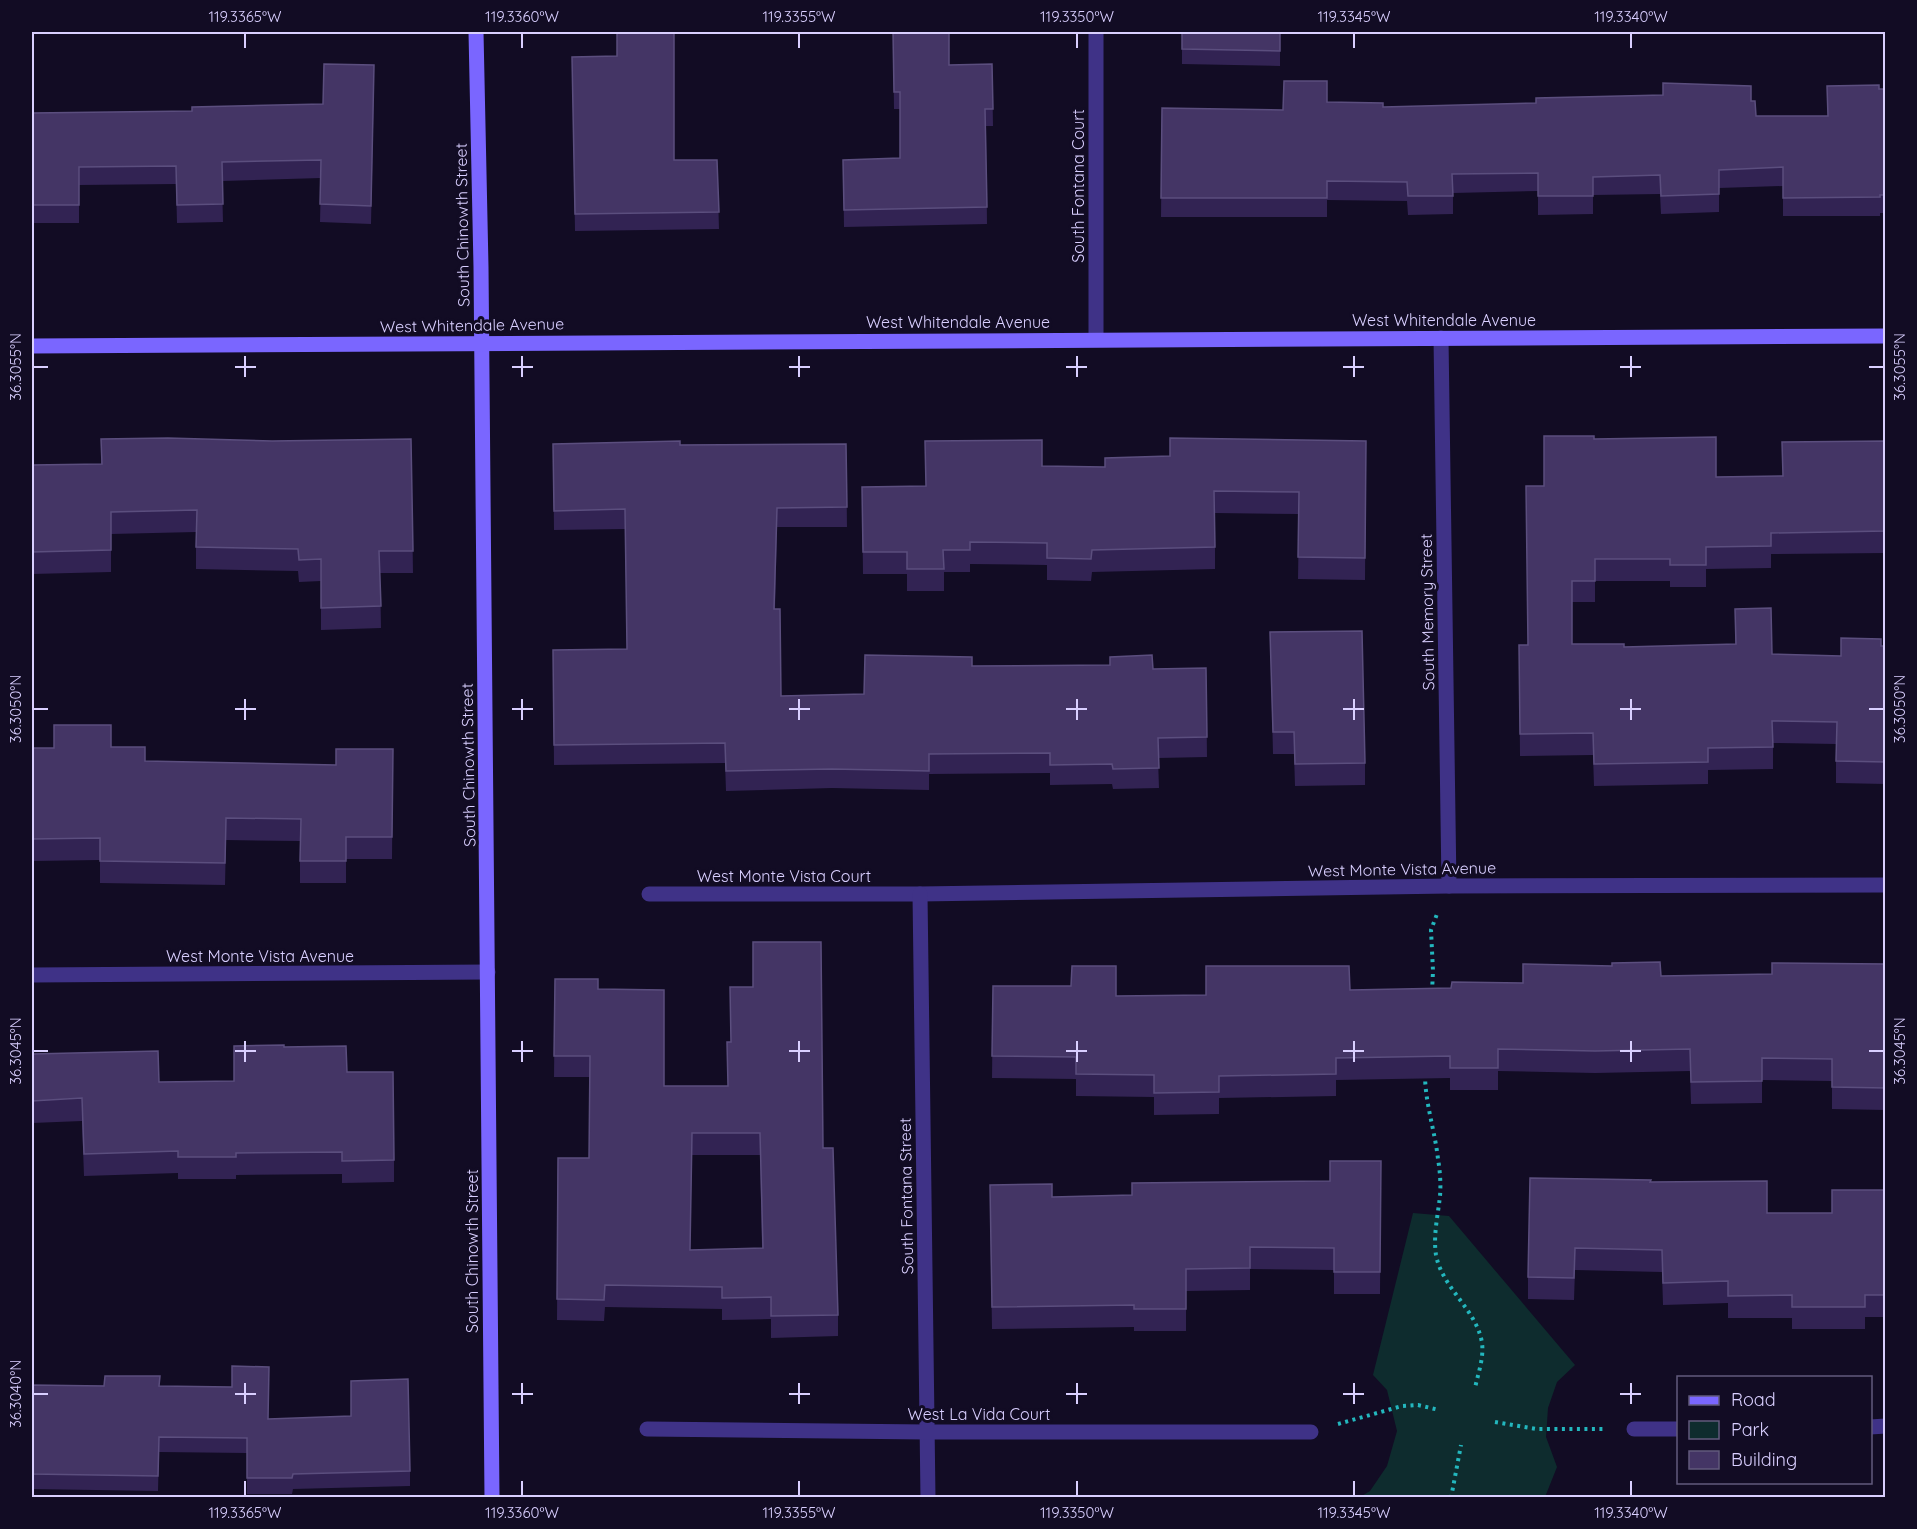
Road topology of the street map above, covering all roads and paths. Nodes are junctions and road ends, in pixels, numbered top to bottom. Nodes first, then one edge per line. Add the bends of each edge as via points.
1 (476, 32) edge
2 (1096, 32) edge
3 (1886, 336) edge
4 (1441, 338) junction
5 (1096, 339) junction
6 (481, 344) junction
7 (32, 346) edge
8 (1886, 885) edge
9 (1449, 886) junction
10 (649, 894) dead end
11 (920, 894) junction
12 (488, 972) junction
13 (32, 975) edge
14 (1432, 1003) edge
15 (1425, 1065) edge
16 (1475, 1388) dead end
17 (1439, 1410) dead end
18 (1495, 1422) dead end
19 (647, 1429) dead end
20 (1634, 1429) joint
21 (1677, 1429) edge
22 (927, 1432) junction
23 (1311, 1432) joint
24 (1461, 1445) dead end
25 (492, 1497) edge
26 (928, 1497) edge
27 (1450, 1497) edge

1 - 6 street, South Chinowth Street
2 - 5 street, South Fontana Court
3 - 4 street, West Whitendale Avenue
4 - 5 street, West Whitendale Avenue
4 - 9 street, South Memory Street
5 - 6 street, West Whitendale Avenue
6 - 7 street, West Whitendale Avenue
6 - 12 street, South Chinowth Street
8 - 9 street, West Monte Vista Avenue
9 - 11 street, West Monte Vista Avenue
9 - 14 path via 1431,930
10 - 11 street, West Monte Vista Court
11 - 22 street, South Fontana Street
12 - 13 street, West Monte Vista Avenue
12 - 25 street, South Chinowth Street
15 - 16 path via 1440,1193 1436,1256 1482,1343
17 - 23 path via 1402,1406
18 - 20 path via 1536,1429
19 - 22 street, West La Vida Court
20 - 21 street
22 - 23 street, West La Vida Court
22 - 26 street, South Fontana Street
24 - 27 path

